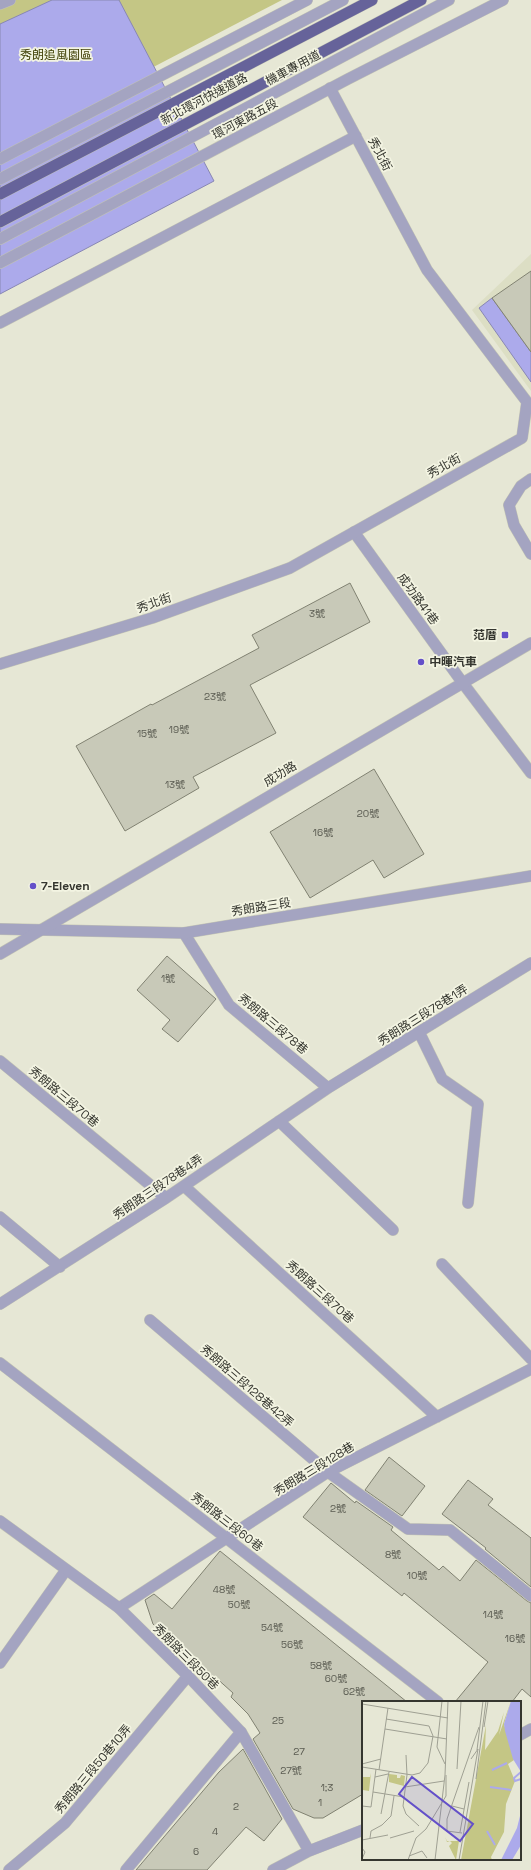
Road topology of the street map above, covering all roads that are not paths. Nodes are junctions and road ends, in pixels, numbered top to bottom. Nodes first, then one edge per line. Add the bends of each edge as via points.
1 (10, 0) edge
2 (307, 0) edge
3 (344, 0) edge
4 (372, 0) edge
5 (421, 0) edge
6 (449, 0) edge
7 (503, 0) edge
8 (0, 4) edge
9 (330, 88) junction
10 (356, 136) junction
11 (0, 159) edge
12 (0, 179) edge
13 (0, 194) edge
14 (0, 222) edge
15 (0, 239) edge
16 (0, 263) edge
17 (0, 323) edge
18 (528, 421) edge
19 (531, 479) edge
20 (354, 532) junction
21 (531, 554) edge
22 (531, 643) edge
23 (0, 664) edge
24 (462, 682) junction
25 (531, 773) edge
26 (531, 876) edge
27 (0, 929) edge
28 (43, 929) junction
29 (184, 933) junction
30 (0, 954) edge
31 (531, 963) edge
32 (419, 1032) junction
33 (0, 1061) edge
34 (328, 1088) junction
35 (279, 1121) junction
36 (184, 1186) junction
37 (166, 1198) junction
38 (468, 1203) dead end
39 (0, 1217) edge
40 (393, 1230) dead end
41 (442, 1264) dead end
42 (60, 1267) junction
43 (0, 1304) edge
44 (150, 1320) dead end
45 (531, 1359) edge
46 (0, 1363) edge
47 (531, 1369) edge
48 (437, 1417) junction
49 (328, 1472) junction
50 (0, 1521) edge
51 (227, 1538) junction
52 (66, 1570) junction
53 (531, 1596) edge
54 (119, 1608) junction
55 (0, 1663) edge
56 (188, 1676) junction
57 (437, 1701) edge
58 (241, 1732) junction
59 (362, 1830) edge
60 (308, 1851) junction
61 (9, 1870) edge
62 (126, 1870) edge
63 (272, 1870) edge

1 - 8 street
2 - 11 street
3 - 12 street
4 - 13 highway, 新北環河快速道路
5 - 14 highway, 新北環河快速道路
6 - 15 street, 機車專用道
7 - 9 street, 環河東路五段
9 - 10 street, 秀北街
9 - 16 street, 環河東路五段
10 - 17 street
10 - 18 street, 秀北街 via 427,270 528,402
18 - 20 street, 秀北街 via 522,438
19 - 21 street via 521,486 509,506 514,525
20 - 23 street, 秀北街 via 283,570 152,618
20 - 24 street, 成功路41巷
22 - 24 street, 成功路
24 - 25 street, 成功路41巷
24 - 28 street, 成功路
26 - 29 street, 秀朗路三段
27 - 28 street, 秀朗路三段
28 - 29 street, 秀朗路三段
28 - 30 street
29 - 34 street, 秀朗路三段78巷 via 229,1005
31 - 32 street, 秀朗路三段78巷1弄
32 - 34 street, 秀朗路三段78巷1弄
32 - 38 street via 442,1079 478,1104
33 - 37 street, 秀朗路三段70巷
34 - 35 street, 秀朗路三段78巷4弄
35 - 36 street, 秀朗路三段78巷4弄
35 - 40 street
36 - 37 street, 秀朗路三段78巷4弄
36 - 48 street, 秀朗路三段70巷
37 - 42 street, 秀朗路三段78巷4弄
39 - 42 street
41 - 45 street
42 - 43 street, 秀朗路三段78巷4弄
44 - 49 street, 秀朗路三段128巷42弄
46 - 51 street, 秀朗路三段60巷
47 - 48 street, 秀朗路三段128巷
48 - 49 street, 秀朗路三段128巷
49 - 51 street, 秀朗路三段128巷
49 - 53 street, 秀朗路三段128巷42弄 via 408,1529 450,1530
50 - 52 street, 秀朗路三段50巷
51 - 54 street, 秀朗路三段128巷
51 - 57 street, 秀朗路三段60巷
52 - 54 street, 秀朗路三段50巷
52 - 55 street
54 - 56 street, 秀朗路三段50巷
56 - 58 street, 秀朗路三段50巷
56 - 61 street, 秀朗路三段50巷10弄 via 65,1822
58 - 60 street, 秀朗路三段50巷
58 - 62 street
59 - 60 street
60 - 63 street

